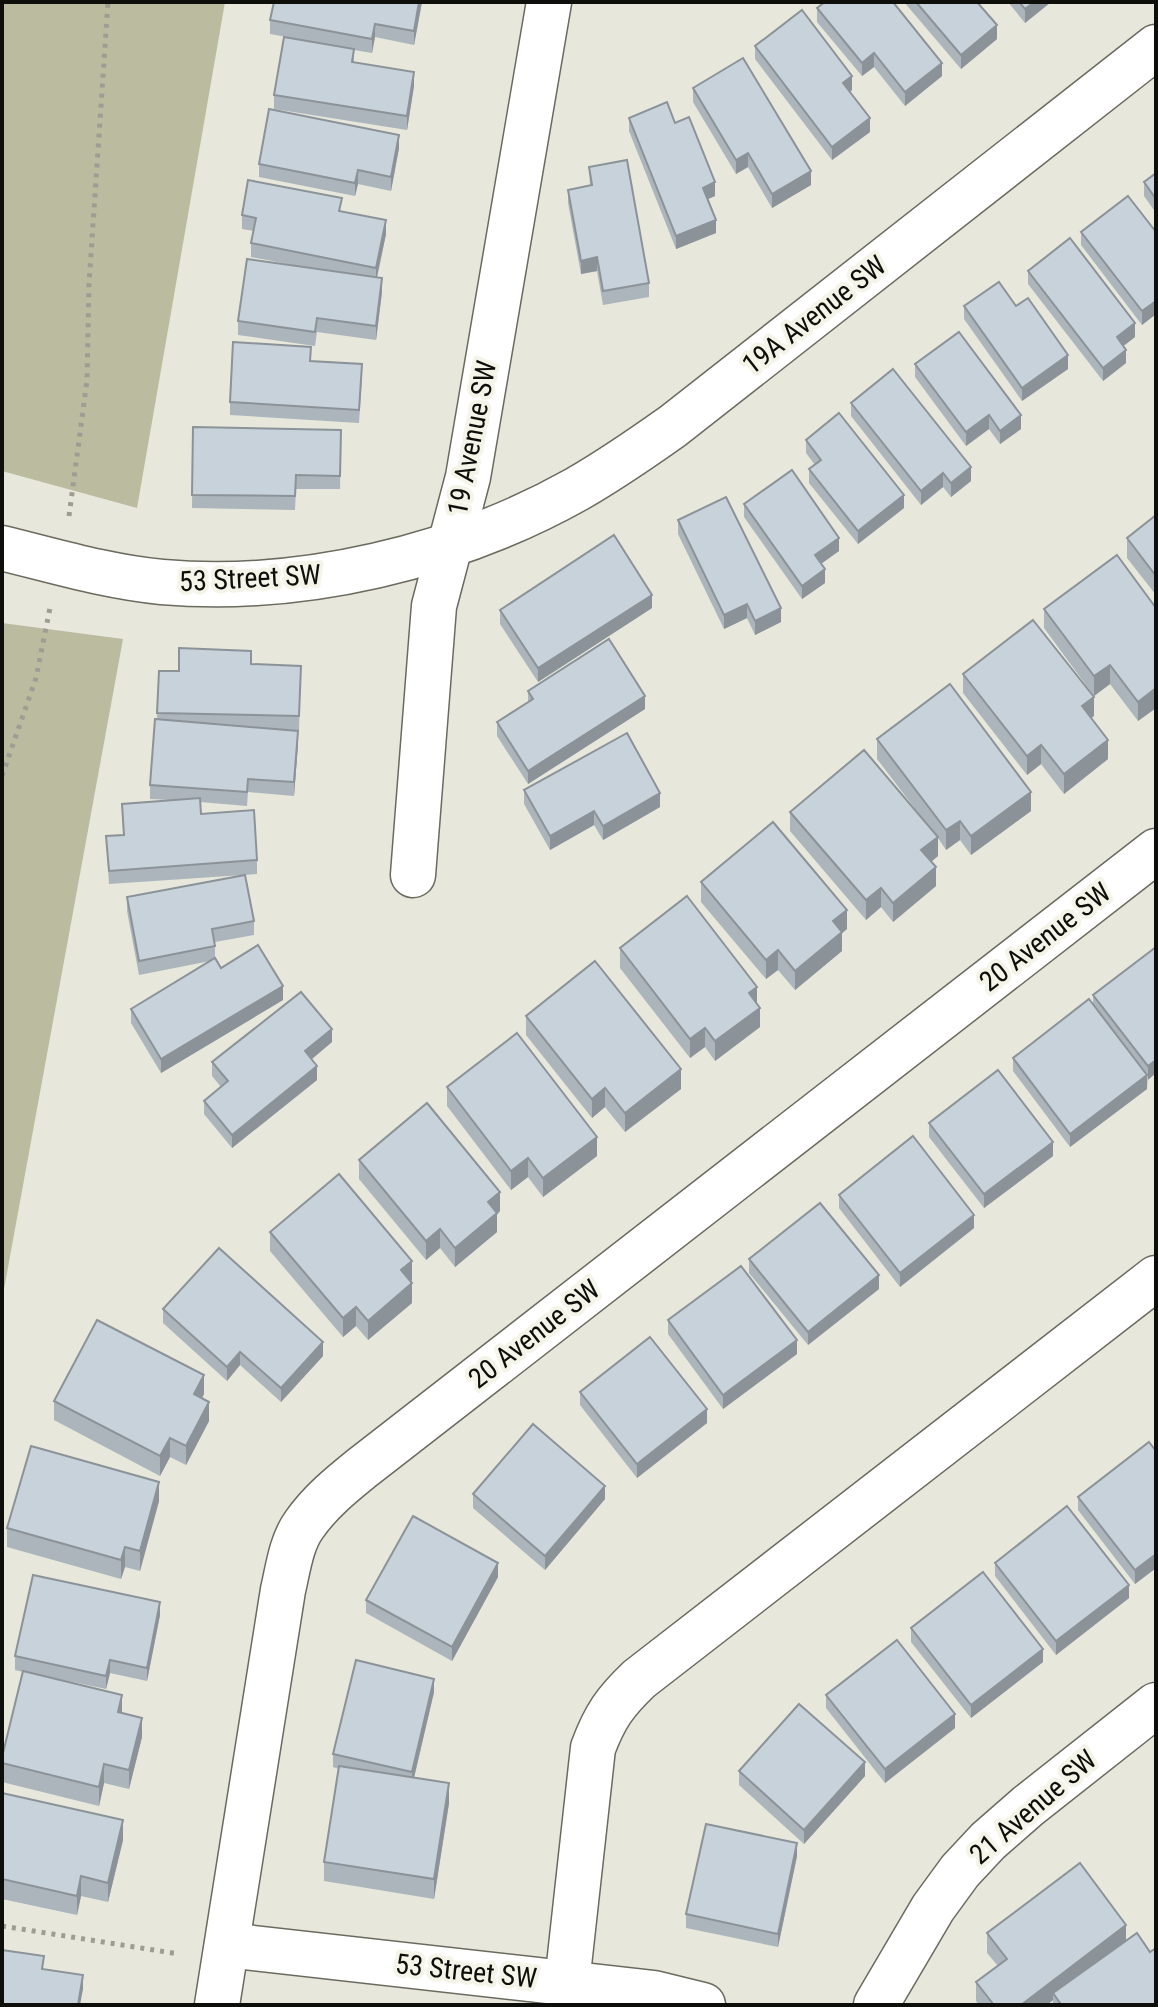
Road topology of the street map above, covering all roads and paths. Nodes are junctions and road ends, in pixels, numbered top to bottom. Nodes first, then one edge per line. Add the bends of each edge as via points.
1 (108, 2) edge
2 (549, 2) edge
3 (1156, 47) edge
4 (68, 521) dead end
5 (449, 545) junction
6 (2, 548) edge
7 (52, 600) dead end
8 (2, 776) edge
9 (1156, 851) edge
10 (413, 875) dead end
11 (1156, 1278) edge
12 (1156, 1705) edge
13 (2, 1926) edge
14 (227, 1945) junction
15 (184, 1955) dead end
16 (567, 1983) junction
17 (217, 2005) edge
18 (703, 2005) edge
19 (876, 2005) edge

1 - 4 path via 87,380
2 - 5 street, 19 Avenue SW via 468,477
3 - 5 street, 19A Avenue SW via 673,426 576,490
5 - 6 street, 53 Street SW via 328,576 212,585 118,576
5 - 10 street, 19 Avenue SW via 434,606
7 - 8 path via 36,678
9 - 14 street, 20 Avenue SW via 327,1497 302,1527 290,1558
11 - 16 street via 618,1699 593,1748
12 - 19 street, 21 Avenue SW via 1028,1806 969,1861 933,1908
13 - 15 path
14 - 16 street, 53 Street SW
14 - 17 street, 20 Avenue SW
16 - 18 street, 53 Street SW via 654,1993

